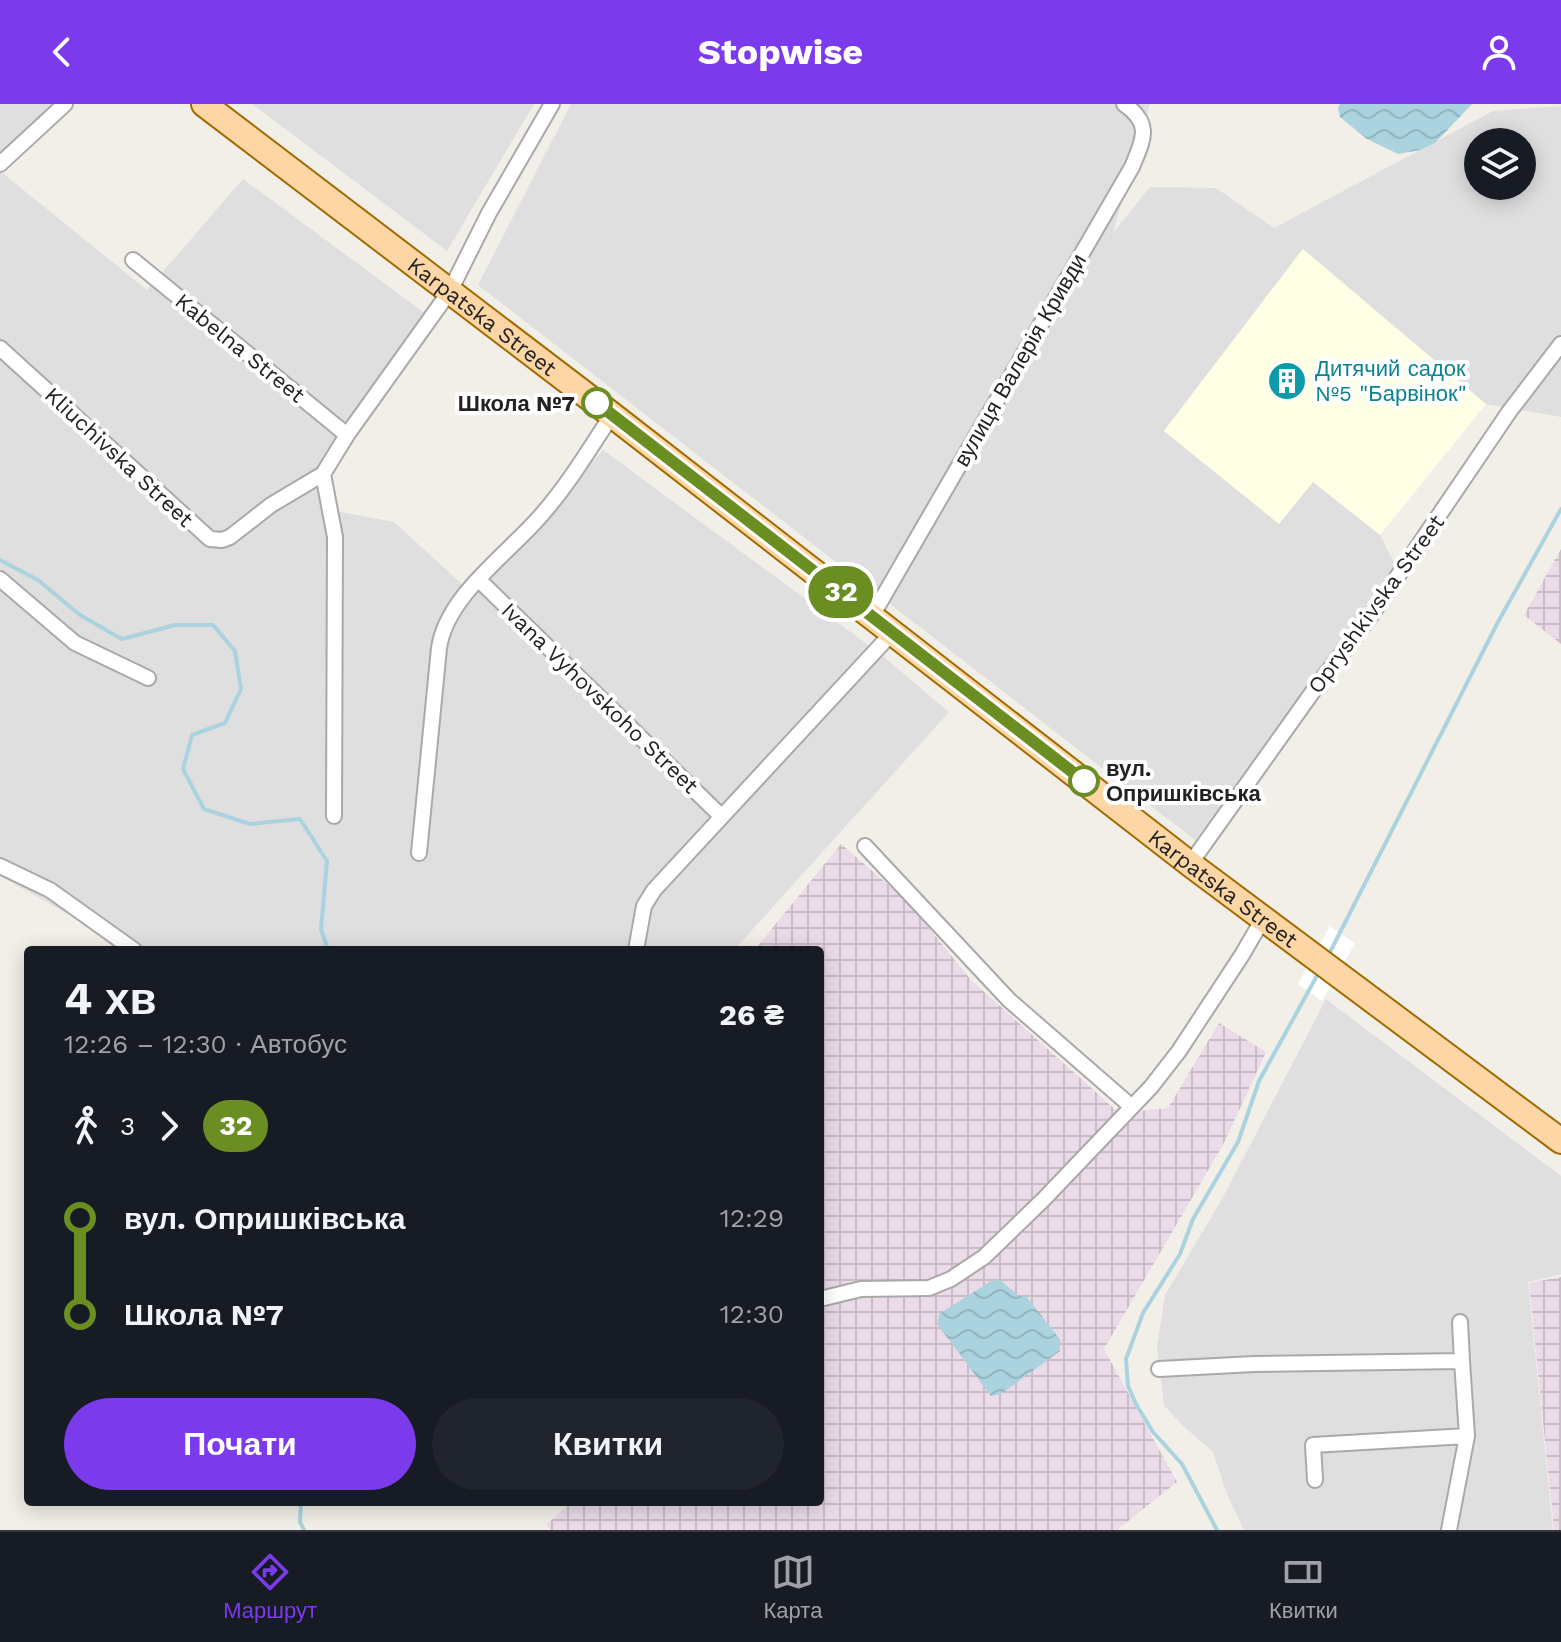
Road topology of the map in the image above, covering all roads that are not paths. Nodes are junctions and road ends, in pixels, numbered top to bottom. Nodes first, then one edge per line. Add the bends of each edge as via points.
1 (65, 104) edge
2 (204, 104) edge
3 (552, 104) edge
4 (1124, 104) edge
5 (0, 164) edge
6 (133, 260) dead end
7 (450, 291) junction
8 (1561, 344) edge
9 (0, 348) edge
10 (612, 415) junction
11 (347, 435) junction
12 (323, 474) junction
13 (0, 579) edge
14 (479, 580) junction
15 (872, 616) junction
16 (893, 632) junction
17 (148, 678) dead end
18 (334, 816) dead end
19 (721, 816) junction
20 (865, 846) dead end
21 (419, 853) dead end
22 (1190, 864) junction
23 (0, 866) edge
24 (1264, 917) junction
25 (128, 946) edge
26 (637, 946) edge
27 (1132, 1107) junction
28 (1561, 1141) edge
29 (824, 1298) edge
30 (1460, 1322) dead end
31 (1462, 1361) junction
32 (1159, 1369) dead end
33 (1467, 1436) junction
34 (1315, 1480) dead end
35 (1449, 1530) edge

1 - 5 street
2 - 7 main road, Karpatska Street
3 - 7 street
4 - 15 street, вулиця Валерія Кривди via 1144,129 1132,167
6 - 11 street, Kabelna Street
7 - 10 main road, Karpatska Street
7 - 11 street
8 - 22 street, Opryshkivska Street
9 - 12 street, Kliuchivska Street via 210,539 230,537
10 - 14 street via 547,508
10 - 15 main road, Karpatska Street
11 - 12 street
12 - 18 street via 335,537
13 - 17 street via 75,643
14 - 19 street, Ivana Vyhovskoho Street
14 - 21 street via 441,635
15 - 16 main road, Karpatska Street
16 - 19 street
16 - 22 main road, Karpatska Street
19 - 26 street via 654,890 644,906
20 - 27 street via 1009,1000
22 - 24 main road, Karpatska Street
23 - 25 street via 50,890
24 - 27 street via 1179,1051
24 - 28 main road, Karpatska Street
27 - 29 street via 984,1257 951,1279 929,1288 861,1289
30 - 31 street
31 - 32 street
31 - 33 street
33 - 34 street via 1313,1445
33 - 35 street

